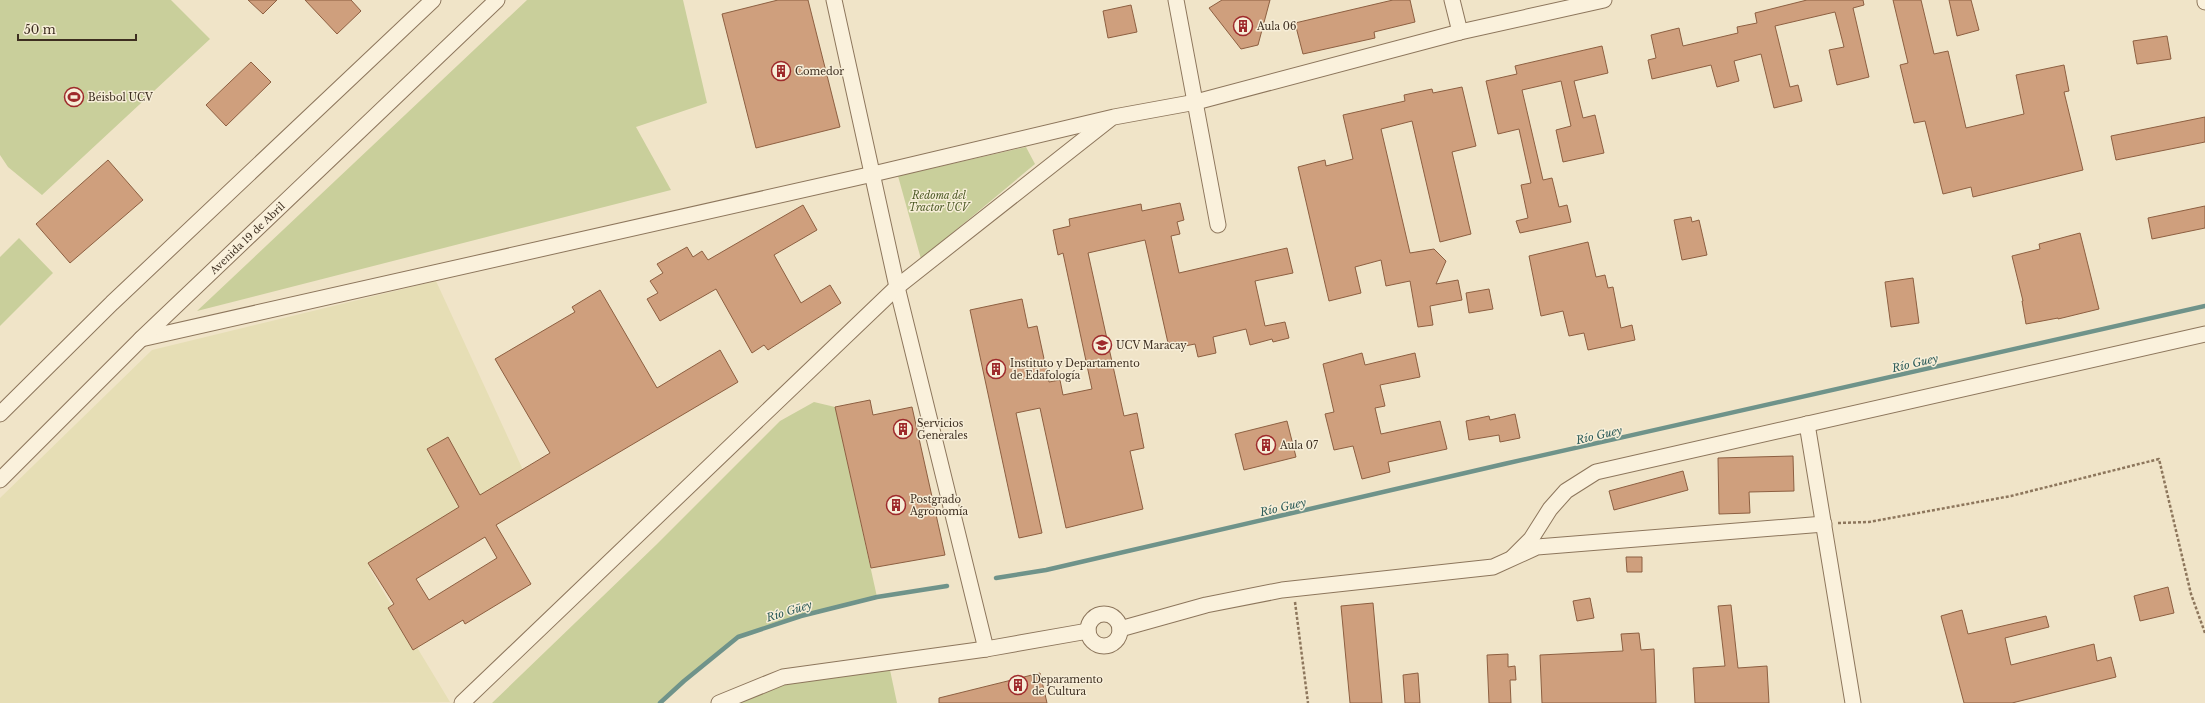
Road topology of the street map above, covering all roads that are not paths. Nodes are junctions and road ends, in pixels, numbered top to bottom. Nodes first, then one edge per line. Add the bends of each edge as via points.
1 (497, 0) edge
2 (834, 0) edge
3 (1176, 0) edge
4 (1452, 0) edge
5 (1604, 0) edge
6 (427, 2) edge
7 (1460, 32) junction
8 (1196, 102) junction
9 (1114, 117) junction
10 (873, 174) junction
11 (1218, 225) dead end
12 (898, 287) junction
13 (2205, 334) edge
14 (141, 339) junction
15 (0, 414) edge
16 (1807, 424) junction
17 (0, 480) edge
18 (1824, 524) junction
19 (1513, 557) junction
20 (1120, 629) junction
21 (1088, 631) junction
22 (986, 649) junction
23 (462, 703) edge
24 (719, 703) edge
25 (1852, 703) edge

1 - 14 lane, Avenida 19 de Abril
2 - 10 lane
3 - 8 lane
4 - 7 lane
5 - 7 lane
6 - 15 lane via 112,303
7 - 8 lane
8 - 9 lane
8 - 11 lane
9 - 10 lane
9 - 12 lane
10 - 12 lane
10 - 14 lane
12 - 22 lane
12 - 23 lane
13 - 16 lane
14 - 17 lane, Avenida 19 de Abril
16 - 18 lane
16 - 19 lane via 1596,472 1566,491 1550,509 1531,539
18 - 19 lane via 1537,547
18 - 25 lane
19 - 20 lane via 1493,567 1294,588 1206,605
20 - 21 lane via 1114,618 1103,614 1092,619
20 - 21 lane via 1116,641 1105,646 1093,642
21 - 22 lane
22 - 24 lane via 783,677

